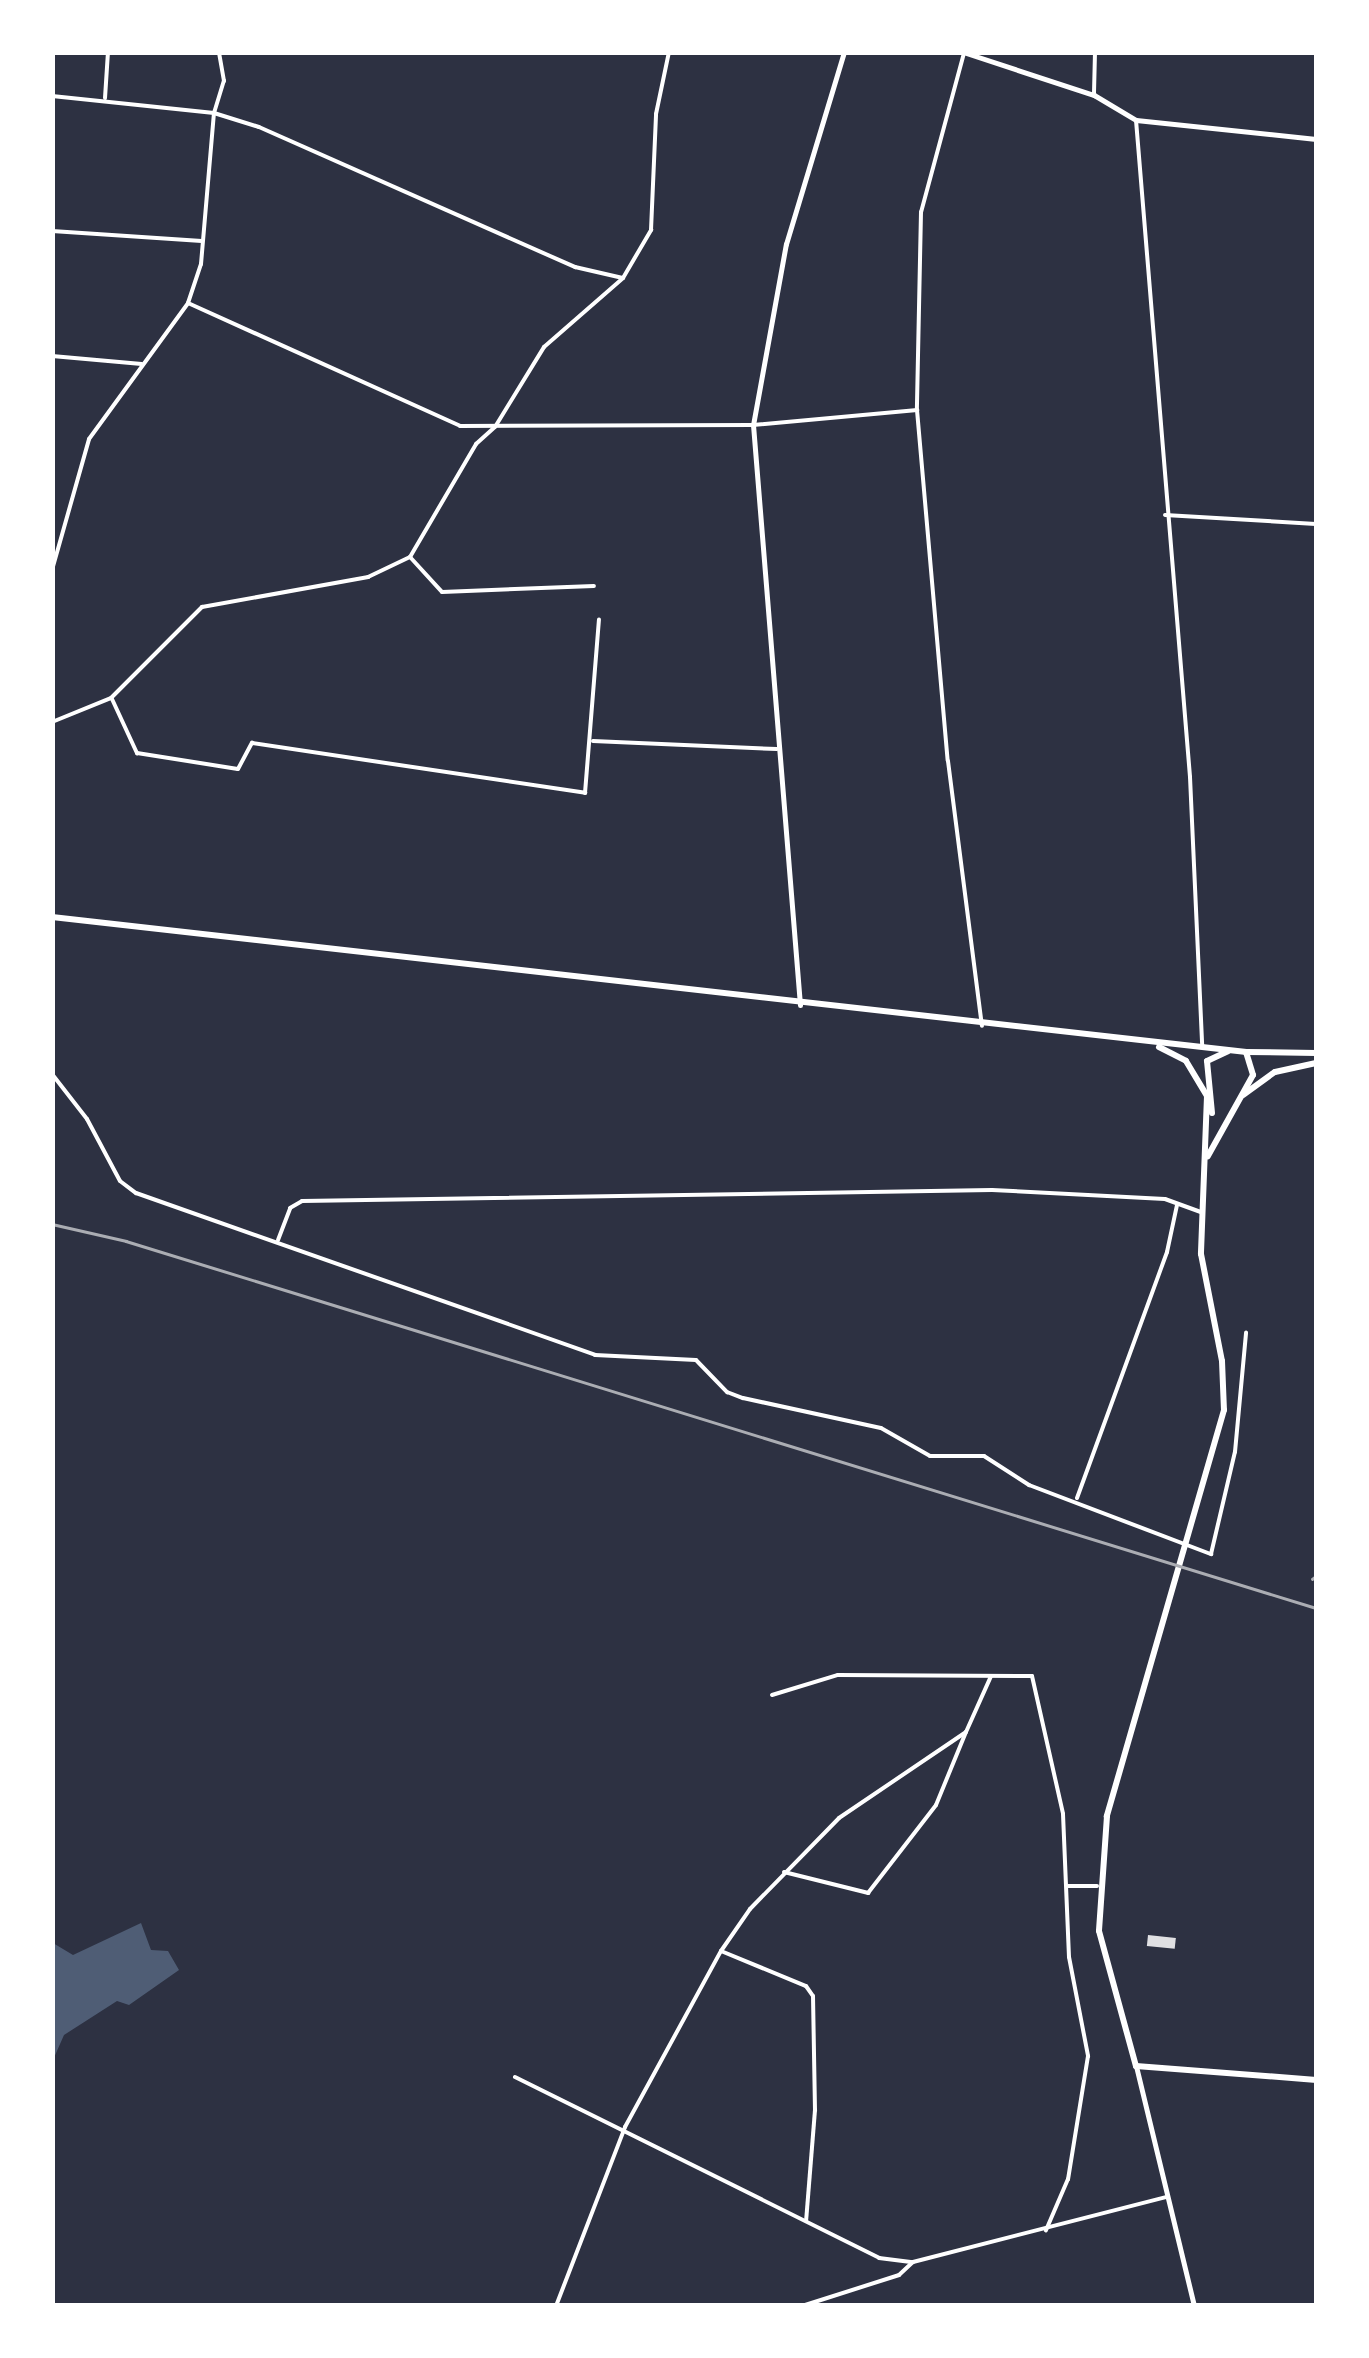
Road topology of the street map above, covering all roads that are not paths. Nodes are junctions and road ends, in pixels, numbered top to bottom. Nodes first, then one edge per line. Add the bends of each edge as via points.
1 (108, 52) edge
2 (219, 52) edge
3 (669, 52) edge
4 (844, 52) edge
5 (1095, 52) edge
6 (964, 53) edge
7 (52, 96) edge
8 (1094, 96) junction
9 (106, 98) junction
10 (214, 113) junction
11 (1136, 120) junction
12 (1316, 139) edge
13 (52, 231) edge
14 (205, 242) junction
15 (623, 278) junction
16 (188, 303) junction
17 (52, 356) edge
18 (144, 364) junction
19 (917, 410) junction
20 (753, 425) junction
21 (495, 427) junction
22 (1166, 515) junction
23 (1316, 524) edge
24 (410, 557) junction
25 (52, 570) edge
26 (594, 586) dead end
27 (599, 620) dead end
28 (111, 698) junction
29 (52, 722) edge
30 (594, 741) junction
31 (778, 749) junction
32 (52, 917) edge
33 (800, 1005) junction
34 (982, 1026) junction
35 (1143, 1043) junction
36 (1202, 1046) junction
37 (1234, 1050) junction
38 (1246, 1052) junction
39 (1316, 1053) edge
40 (1316, 1062) edge
41 (52, 1074) edge
42 (1234, 1102) junction
43 (1210, 1119) junction
44 (1208, 1156) junction
45 (1176, 1204) junction
46 (1202, 1212) junction
47 (278, 1240) junction
48 (1246, 1333) dead end
49 (1077, 1499) junction
50 (991, 1676) junction
51 (772, 1695) dead end
52 (966, 1732) junction
53 (784, 1872) junction
54 (1068, 1886) junction
55 (1097, 1886) junction
56 (721, 1951) junction
57 (1136, 2066) junction
58 (515, 2077) dead end
59 (1316, 2080) edge
60 (625, 2127) junction
61 (1166, 2197) junction
62 (806, 2221) junction
63 (1046, 2230) junction
64 (912, 2262) junction
65 (556, 2306) edge
66 (802, 2306) edge
67 (1194, 2306) edge

1 - 9 street
2 - 10 street via 224,81
3 - 15 street via 656,114 652,230
4 - 20 street via 786,244
5 - 8 street
6 - 8 street
6 - 19 street via 921,212
7 - 9 street
8 - 11 street
9 - 10 street
10 - 14 street
10 - 15 street via 576,266
11 - 12 street
11 - 22 street
13 - 14 street
14 - 16 street
15 - 21 street via 544,347
16 - 18 street
16 - 21 street via 460,426
17 - 18 street
18 - 25 street via 89,439
19 - 20 street
19 - 34 street via 948,761
20 - 21 street
20 - 31 street
21 - 24 street via 476,444
22 - 23 street
22 - 36 street via 1190,777
24 - 26 street via 442,592
24 - 28 street via 368,577 202,607
27 - 30 street
28 - 29 street
28 - 30 street via 137,752 238,769 252,744 585,793
30 - 31 street
31 - 33 street
32 - 33 main road
33 - 34 main road
34 - 35 main road
35 - 36 main road
35 - 43 main road via 1174,1053 1192,1068 1206,1090
36 - 37 main road
37 - 38 main road
37 - 43 main road via 1207,1061
38 - 39 main road
38 - 42 main road via 1254,1070
40 - 42 main road via 1275,1072
41 - 47 street via 87,1119 120,1181 136,1193
42 - 44 main road
43 - 44 main road
44 - 46 main road
45 - 46 street
45 - 47 street via 992,1190 809,1188 302,1201 290,1208
45 - 49 street via 1167,1252
46 - 55 main road via 1201,1254 1224,1386 1203,1499 1115,1783
47 - 49 street via 449,1308 595,1355 696,1360 727,1392 743,1398 881,1428 930,1456 984,1456 1029,1485
48 - 49 street via 1235,1452 1211,1554
50 - 51 street via 838,1675 809,1678
50 - 52 street
50 - 54 street via 1032,1676 1063,1814
52 - 53 street via 878,1787
52 - 53 street via 936,1804 868,1893
53 - 56 street
54 - 55 street
54 - 63 street via 1069,1957 1088,2056 1068,2179
55 - 57 main road via 1099,1931
56 - 60 street
56 - 62 street via 806,1986 812,1996 814,2148
57 - 59 main road
57 - 61 street
58 - 60 street
60 - 62 street
60 - 65 street
61 - 63 street
61 - 67 street
62 - 64 street via 879,2258
63 - 64 street
64 - 66 street via 899,2275

